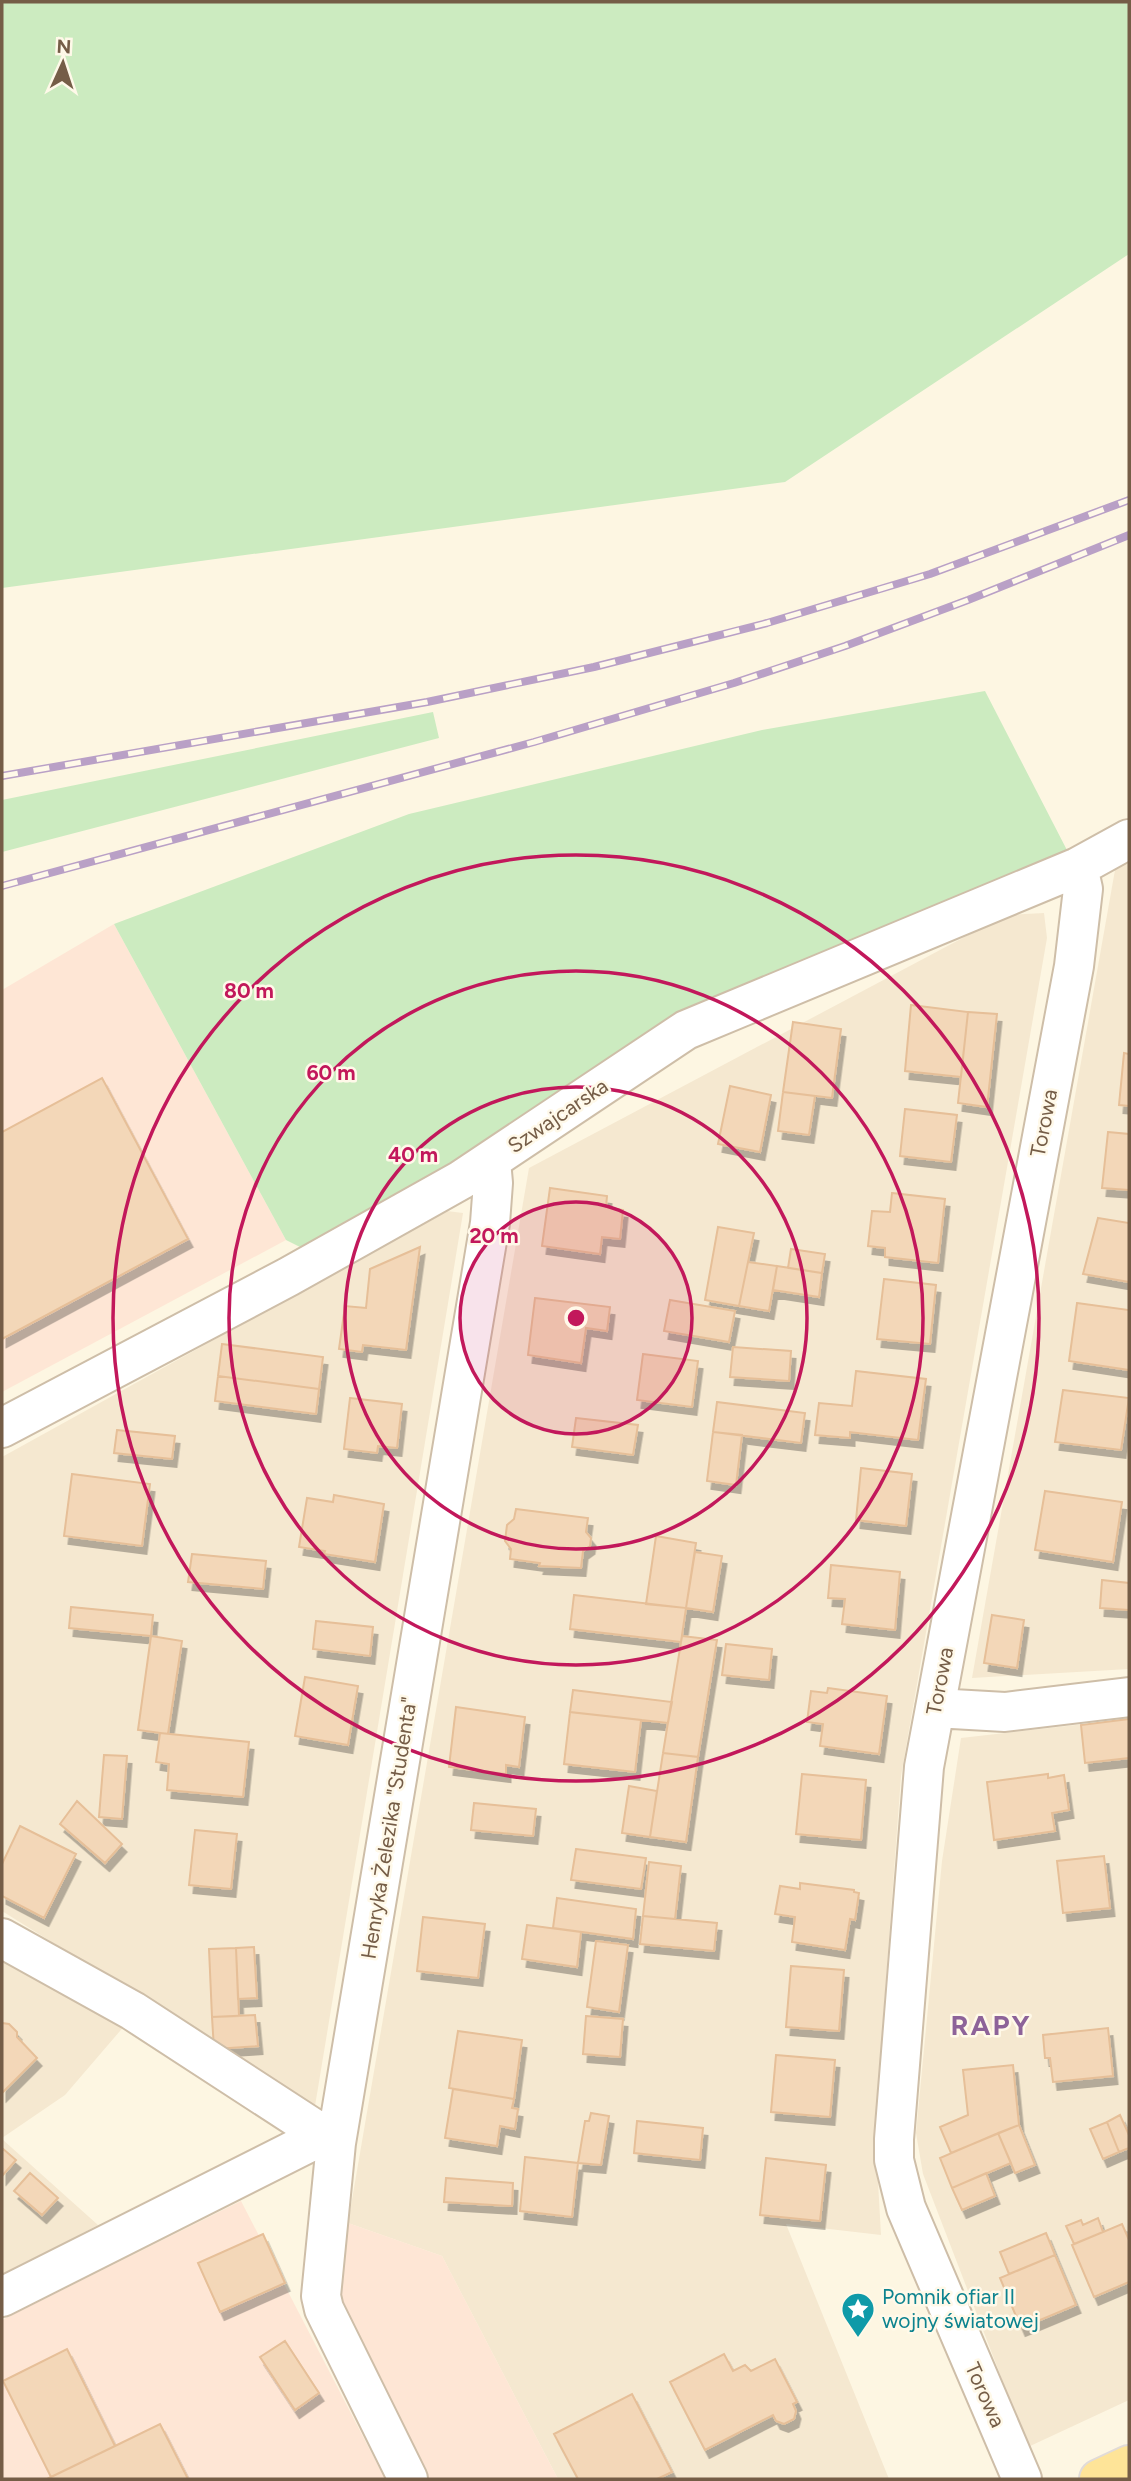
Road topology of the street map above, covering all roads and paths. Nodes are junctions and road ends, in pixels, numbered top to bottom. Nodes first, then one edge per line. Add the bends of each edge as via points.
1 (1129, 839) edge
2 (1078, 867) junction
3 (491, 1161) junction
4 (2, 1428) edge
5 (1129, 1697) edge
6 (935, 1709) junction
7 (2, 1938) edge
8 (330, 2139) junction
9 (2, 2297) edge
10 (1129, 2465) edge
11 (408, 2479) edge
12 (1022, 2479) edge
13 (1098, 2479) edge

1 - 2 street, Szwajcarska
2 - 3 street, Szwajcarska via 686,1030
2 - 6 street, Torowa via 1082,916 1074,966
3 - 4 street, Szwajcarska via 288,1277
3 - 8 street, Henryka Żelezika "Studenta" via 490,1223
5 - 6 street via 1005,1712
6 - 12 street, Torowa via 924,1767 894,2160 906,2208
7 - 8 street via 133,2011
8 - 9 street
8 - 11 street, Henryka Żelezika "Studenta" via 321,2296
10 - 13 main road

